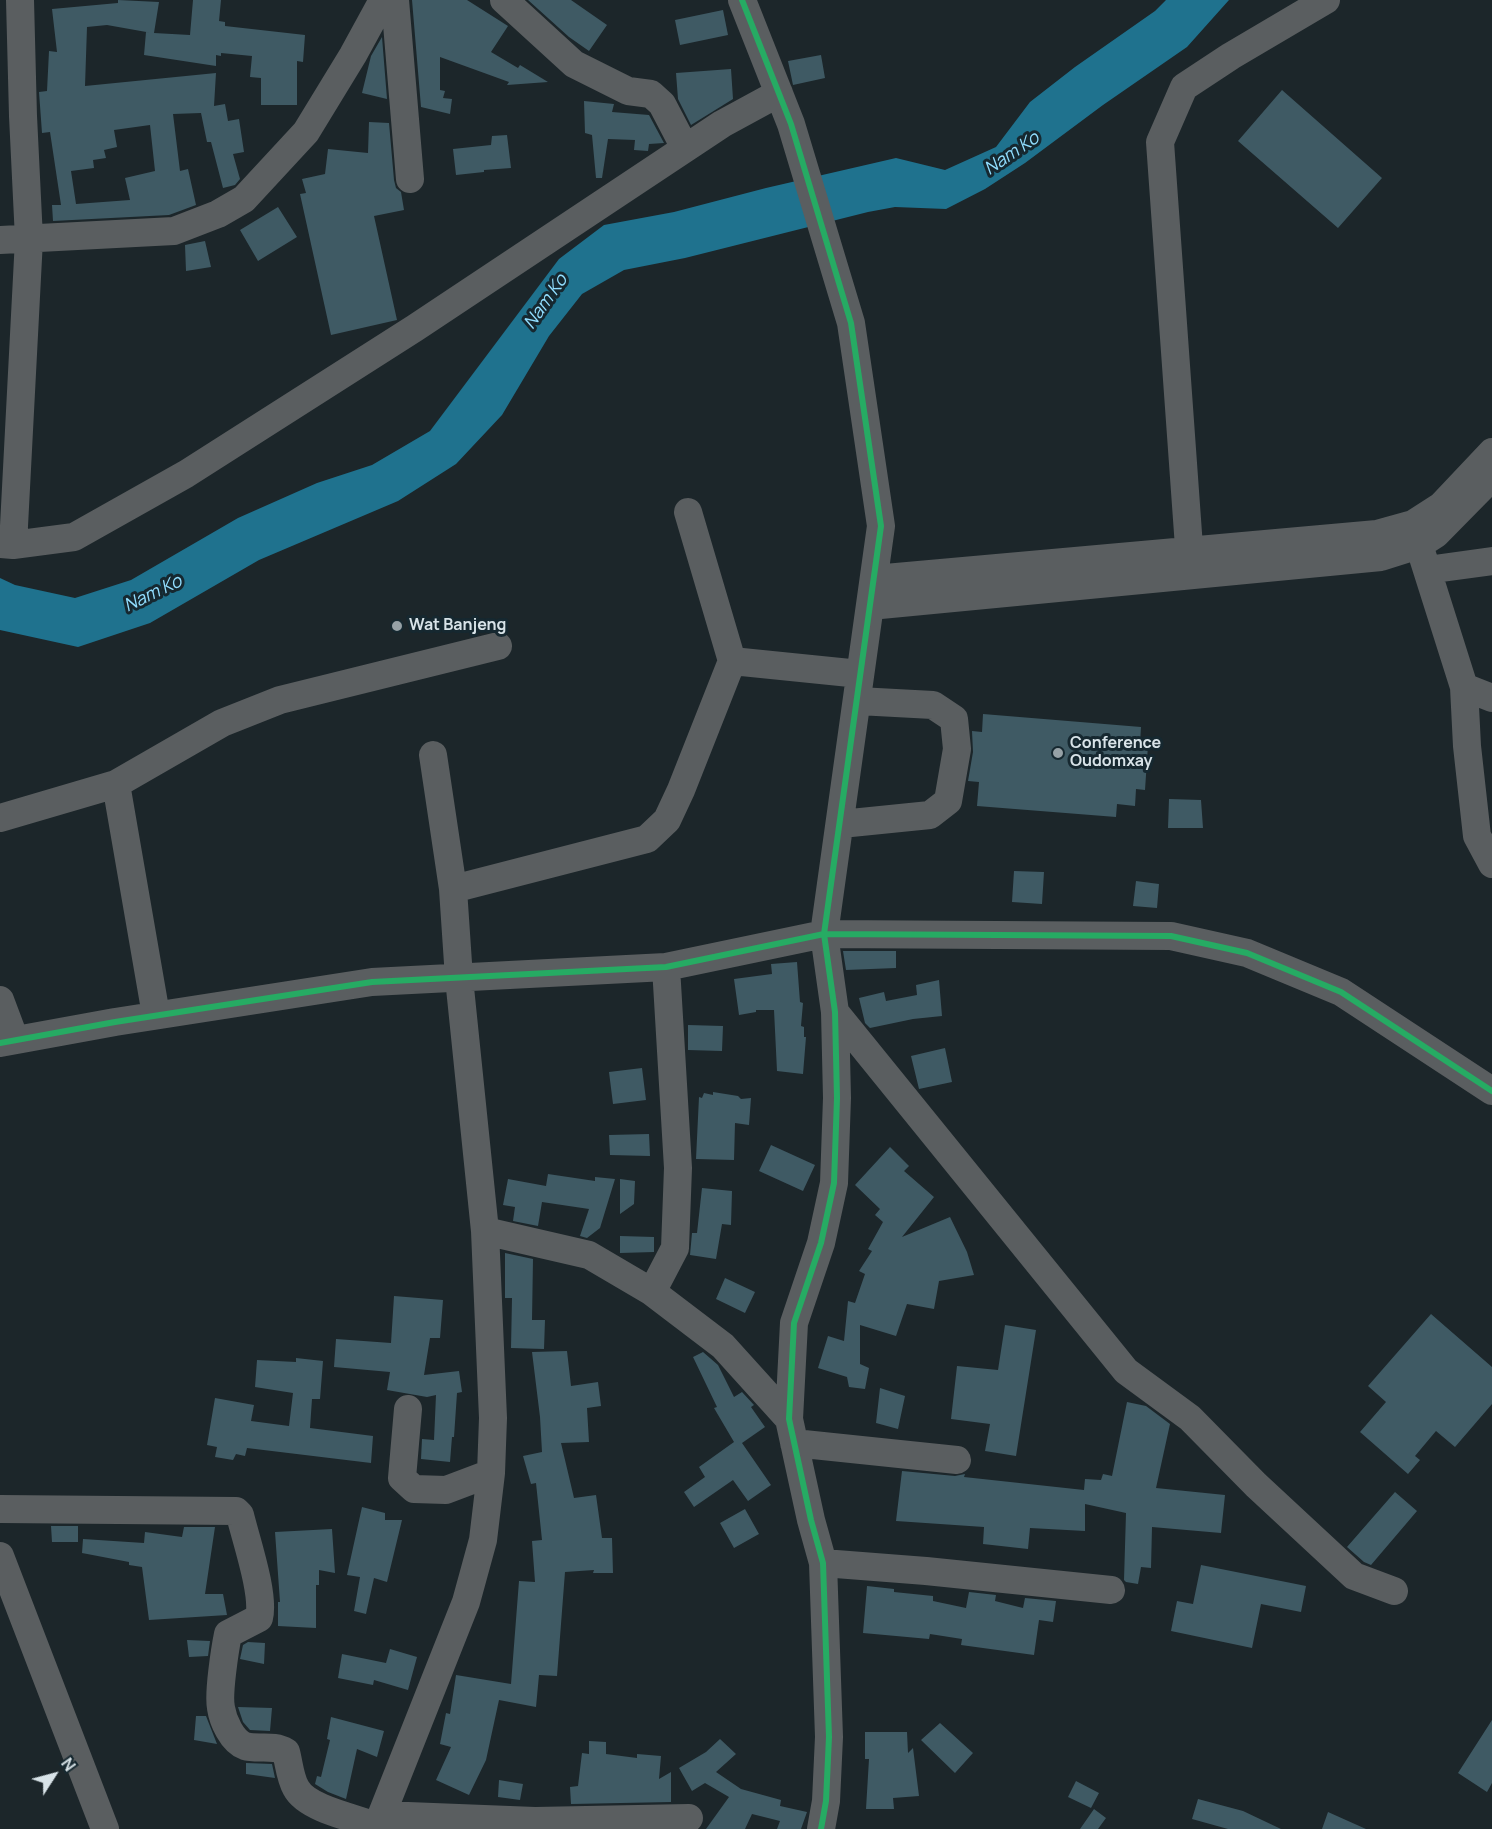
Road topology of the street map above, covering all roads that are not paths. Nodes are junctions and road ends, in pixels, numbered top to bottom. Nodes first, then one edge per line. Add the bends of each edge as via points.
1 (20, 0) edge
2 (383, 0) edge
3 (394, 0) edge
4 (504, 0) edge
5 (742, 0) edge
6 (1326, 0) edge
7 (779, 93) junction
8 (685, 148) junction
9 (410, 179) dead end
10 (29, 239) junction
11 (0, 240) edge
12 (1492, 452) edge
13 (1492, 477) edge
14 (688, 512) dead end
15 (7, 545) edge
16 (1419, 546) junction
17 (1492, 561) edge
18 (1190, 563) junction
19 (872, 592) junction
20 (498, 646) dead end
21 (732, 661) junction
22 (1464, 687) junction
23 (859, 688) junction
24 (1492, 698) edge
25 (433, 754) dead end
26 (116, 784) junction
27 (0, 818) edge
28 (841, 824) junction
29 (1492, 864) edge
30 (453, 889) junction
31 (824, 934) junction
32 (666, 967) junction
33 (459, 978) junction
34 (0, 1000) edge
35 (835, 1012) junction
36 (156, 1016) junction
37 (8, 1041) edge
38 (1492, 1091) edge
39 (485, 1231) junction
40 (652, 1292) junction
41 (408, 1409) dead end
42 (792, 1431) junction
43 (957, 1460) dead end
44 (491, 1473) junction
45 (0, 1509) edge
46 (0, 1556) edge
47 (823, 1563) junction
48 (1111, 1590) dead end
49 (1394, 1591) dead end
50 (689, 1818) dead end
51 (378, 1823) edge
52 (105, 1829) edge
53 (821, 1829) edge

1 - 10 street
2 - 10 street via 306,132 244,199 174,231
3 - 9 street
4 - 8 street via 574,64 628,91 651,94 662,104
5 - 7 street
6 - 18 street via 1184,87 1160,142
7 - 8 street
7 - 19 street via 849,313 881,526
8 - 15 street via 415,328 186,474 74,537
10 - 11 street
10 - 15 street
12 - 16 street via 1441,506
13 - 16 street
14 - 21 street
16 - 17 street
16 - 18 street via 1377,534
16 - 22 street
18 - 19 street
19 - 23 street
20 - 26 street via 280,700 222,723
21 - 23 street
21 - 30 street via 668,820 647,839
22 - 24 street
22 - 29 street via 1477,836
23 - 28 street
23 - 28 street via 933,705 954,719 957,749 948,801 930,815
25 - 30 street
26 - 27 street
26 - 36 street
28 - 31 street
30 - 33 street
31 - 32 street
31 - 35 street
31 - 38 street via 1171,936 1247,953 1341,992
32 - 33 street
32 - 40 street via 678,1168 675,1248
33 - 36 street via 372,982
33 - 39 street
34 - 37 street
35 - 42 street via 834,1183 822,1243 794,1323
35 - 49 street via 1126,1371 1190,1418 1354,1576
36 - 37 street
39 - 40 street via 589,1255
39 - 44 street via 493,1418
40 - 42 street via 723,1346
41 - 44 street via 402,1478 414,1489 446,1490
42 - 43 street
42 - 47 street
44 - 51 street via 483,1540 466,1602
45 - 51 street via 236,1511 261,1611 259,1618 228,1634 220,1707 227,1724 235,1739 245,1746 280,1748 286,1752 295,1787 307,1800
46 - 52 street
47 - 48 street
47 - 53 street via 829,1737
50 - 51 street

